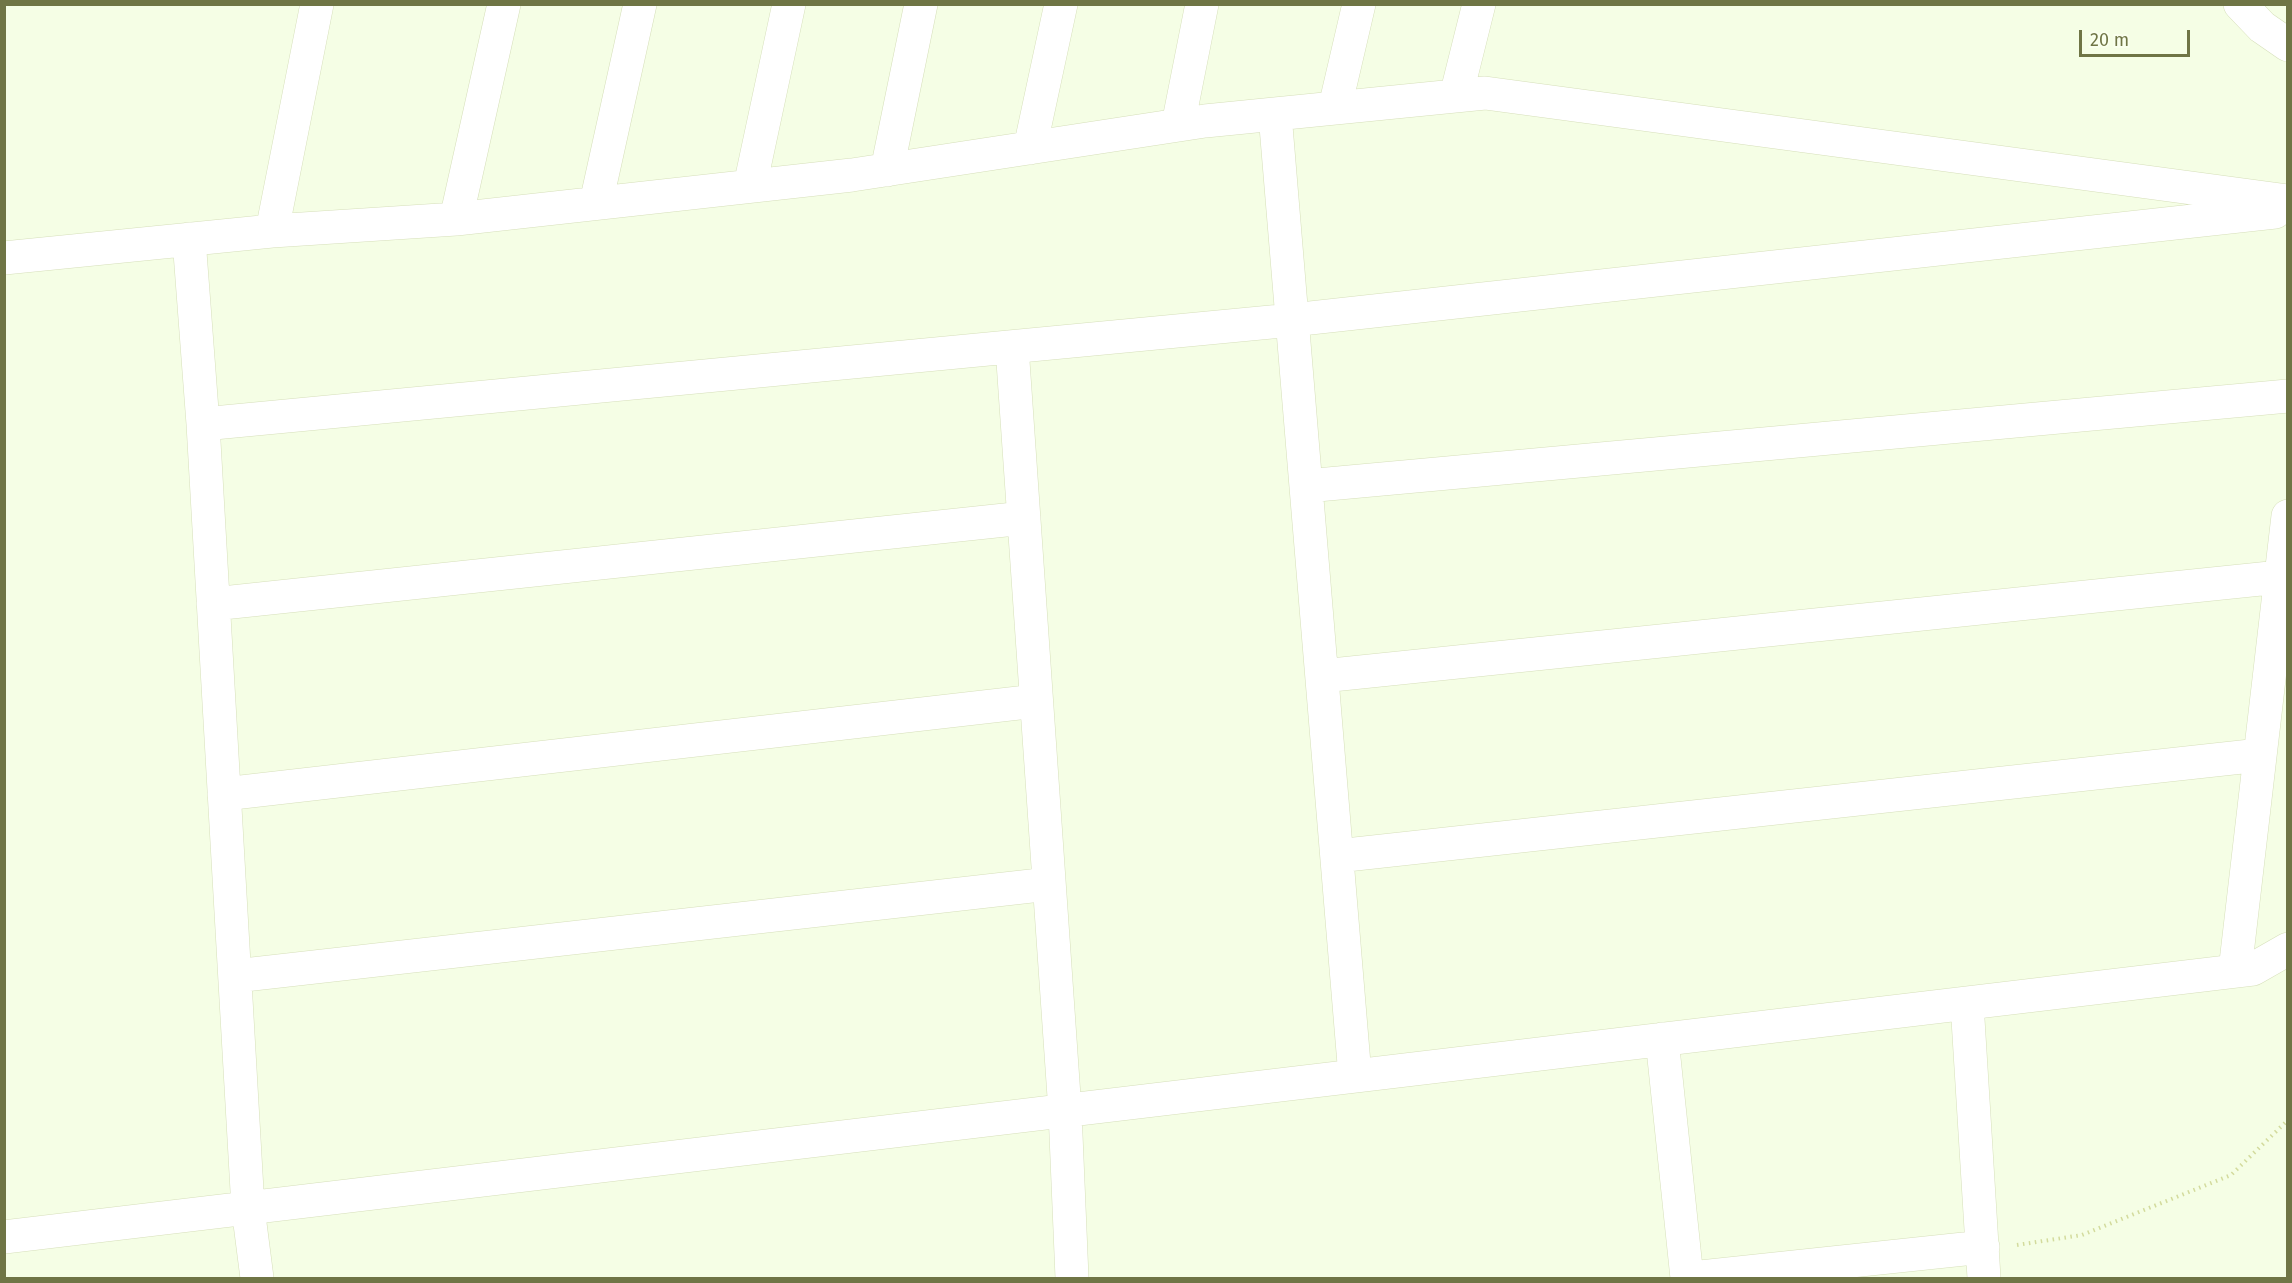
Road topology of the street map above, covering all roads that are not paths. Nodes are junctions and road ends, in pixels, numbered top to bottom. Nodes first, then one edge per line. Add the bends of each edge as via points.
1 (317, 4) edge
2 (504, 4) edge
3 (640, 4) edge
4 (789, 4) edge
5 (921, 4) edge
6 (1061, 4) edge
7 (1202, 4) edge
8 (1359, 4) edge
9 (1479, 4) edge
10 (2240, 4) edge
11 (2288, 45) edge
12 (1456, 96) junction
13 (1335, 107) junction
14 (1275, 114) junction
15 (1178, 125) junction
16 (1030, 148) junction
17 (887, 170) junction
18 (750, 186) junction
19 (2288, 201) edge
20 (596, 203) junction
21 (2288, 210) edge
22 (456, 219) junction
23 (272, 231) junction
24 (189, 239) junction
25 (4, 258) edge
26 (1292, 320) junction
27 (1012, 347) junction
28 (2288, 396) edge
29 (203, 424) junction
30 (1306, 486) junction
31 (2288, 516) edge
32 (1024, 518) junction
33 (2280, 577) junction
34 (213, 604) junction
35 (1322, 676) junction
36 (2277, 684) edge
37 (1036, 701) junction
38 (2260, 755) junction
39 (224, 794) junction
40 (1337, 856) junction
41 (1049, 884) junction
42 (2288, 949) edge
43 (2235, 971) junction
44 (235, 976) junction
45 (1966, 1003) junction
46 (1662, 1040) junction
47 (1355, 1076) junction
48 (1065, 1111) junction
49 (248, 1208) junction
50 (4, 1237) edge
51 (1983, 1263) edge
52 (257, 1278) edge
53 (1072, 1278) edge
54 (1689, 1278) edge

1 - 23 street
2 - 22 street
3 - 20 street
4 - 18 street
5 - 17 street
6 - 16 street
7 - 15 street
8 - 13 street
9 - 12 street
10 - 11 street via 2262,27
12 - 13 street
12 - 19 street via 1485,93
13 - 14 street
14 - 15 street
14 - 26 street
15 - 16 street
16 - 17 street
17 - 18 street
18 - 20 street
20 - 22 street
21 - 26 street
22 - 23 street
23 - 24 street
24 - 25 street
24 - 29 street
26 - 27 street
26 - 30 street
27 - 29 street
27 - 32 street
28 - 30 street
29 - 34 street
30 - 35 street
31 - 33 street
32 - 34 street
32 - 37 street
33 - 35 street
33 - 36 street
34 - 39 street
35 - 40 street
36 - 38 street
37 - 39 street
37 - 41 street
38 - 40 street
38 - 43 street
39 - 44 street
40 - 47 street
41 - 44 street
41 - 48 street
42 - 43 street via 2253,969
43 - 45 street
44 - 49 street
45 - 46 street
45 - 51 street
46 - 47 street
46 - 54 street
47 - 48 street
48 - 49 street
48 - 53 street
49 - 50 street
49 - 52 street
51 - 54 street

